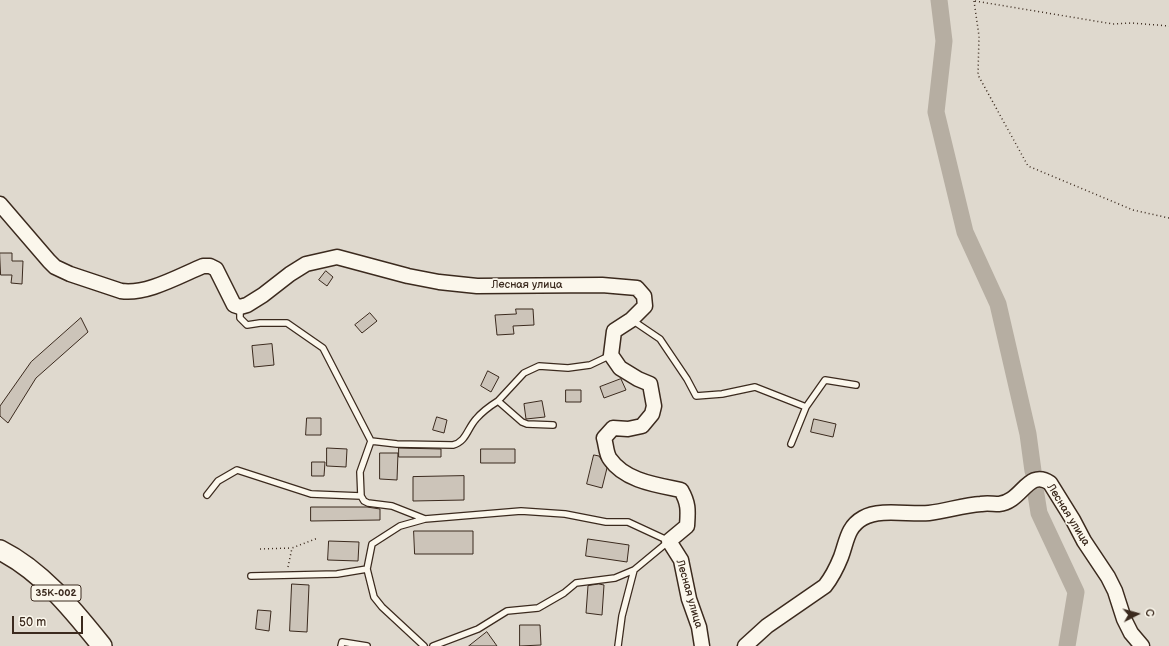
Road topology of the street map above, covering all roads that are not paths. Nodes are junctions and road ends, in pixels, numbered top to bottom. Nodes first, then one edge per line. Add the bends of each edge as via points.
1 (0, 204) edge
2 (240, 307) junction
3 (631, 320) junction
4 (611, 354) junction
5 (856, 385) dead end
6 (498, 401) junction
7 (806, 407) junction
8 (553, 425) dead end
9 (371, 441) junction
10 (791, 444) dead end
11 (206, 495) dead end
12 (361, 496) junction
13 (425, 519) junction
14 (669, 541) junction
15 (0, 550) edge
16 (0, 559) edge
17 (367, 569) junction
18 (634, 570) junction
19 (251, 576) dead end
20 (97, 646) edge
21 (102, 646) edge
22 (342, 646) edge
23 (367, 646) edge
24 (424, 646) edge
25 (433, 646) edge
26 (618, 646) edge
27 (702, 646) edge
28 (745, 646) edge
29 (1142, 646) edge

1 - 2 street via 49,261 61,271 128,292 146,290 203,266 210,266 216,269 234,305
2 - 3 street, Лесная улица via 255,301 306,264 337,257 408,276 477,286 602,285 637,288 644,296 645,306
2 - 9 lane via 240,318 247,325 287,323 323,348
3 - 4 street, Лесная улица via 614,331
3 - 7 lane via 660,339 696,396 755,387
4 - 6 lane via 590,365 568,368 539,366 524,373
4 - 14 street via 620,368 650,384 654,406 652,414 642,426 628,429 613,428 604,438 609,459 623,471 643,482 681,490 688,509 686,526
5 - 7 lane via 825,380
6 - 8 lane via 522,422
6 - 9 lane via 477,418 459,444 397,444
7 - 10 lane
9 - 12 lane via 360,472
11 - 12 lane via 218,481 237,470 311,494
12 - 13 lane via 368,503 392,506
13 - 14 lane via 521,511 565,514 606,522 628,522
13 - 17 lane via 400,526 372,544
14 - 18 lane
14 - 27 street, Лесная улица via 682,560 689,599
15 - 21 highway, 35К-002 via 32,570 57,593
16 - 20 highway, 35К-002 via 24,572 49,592
17 - 19 lane via 337,574
17 - 24 lane via 374,597
18 - 25 lane via 615,578 576,583 538,608 507,611 478,629
18 - 26 lane via 622,616
22 - 23 lane via 342,642
28 - 29 street, Лесная улица via 831,579 848,534 855,523 874,514 928,513 982,503 1004,503 1011,501 1038,479 1050,483 1108,577 1131,634

